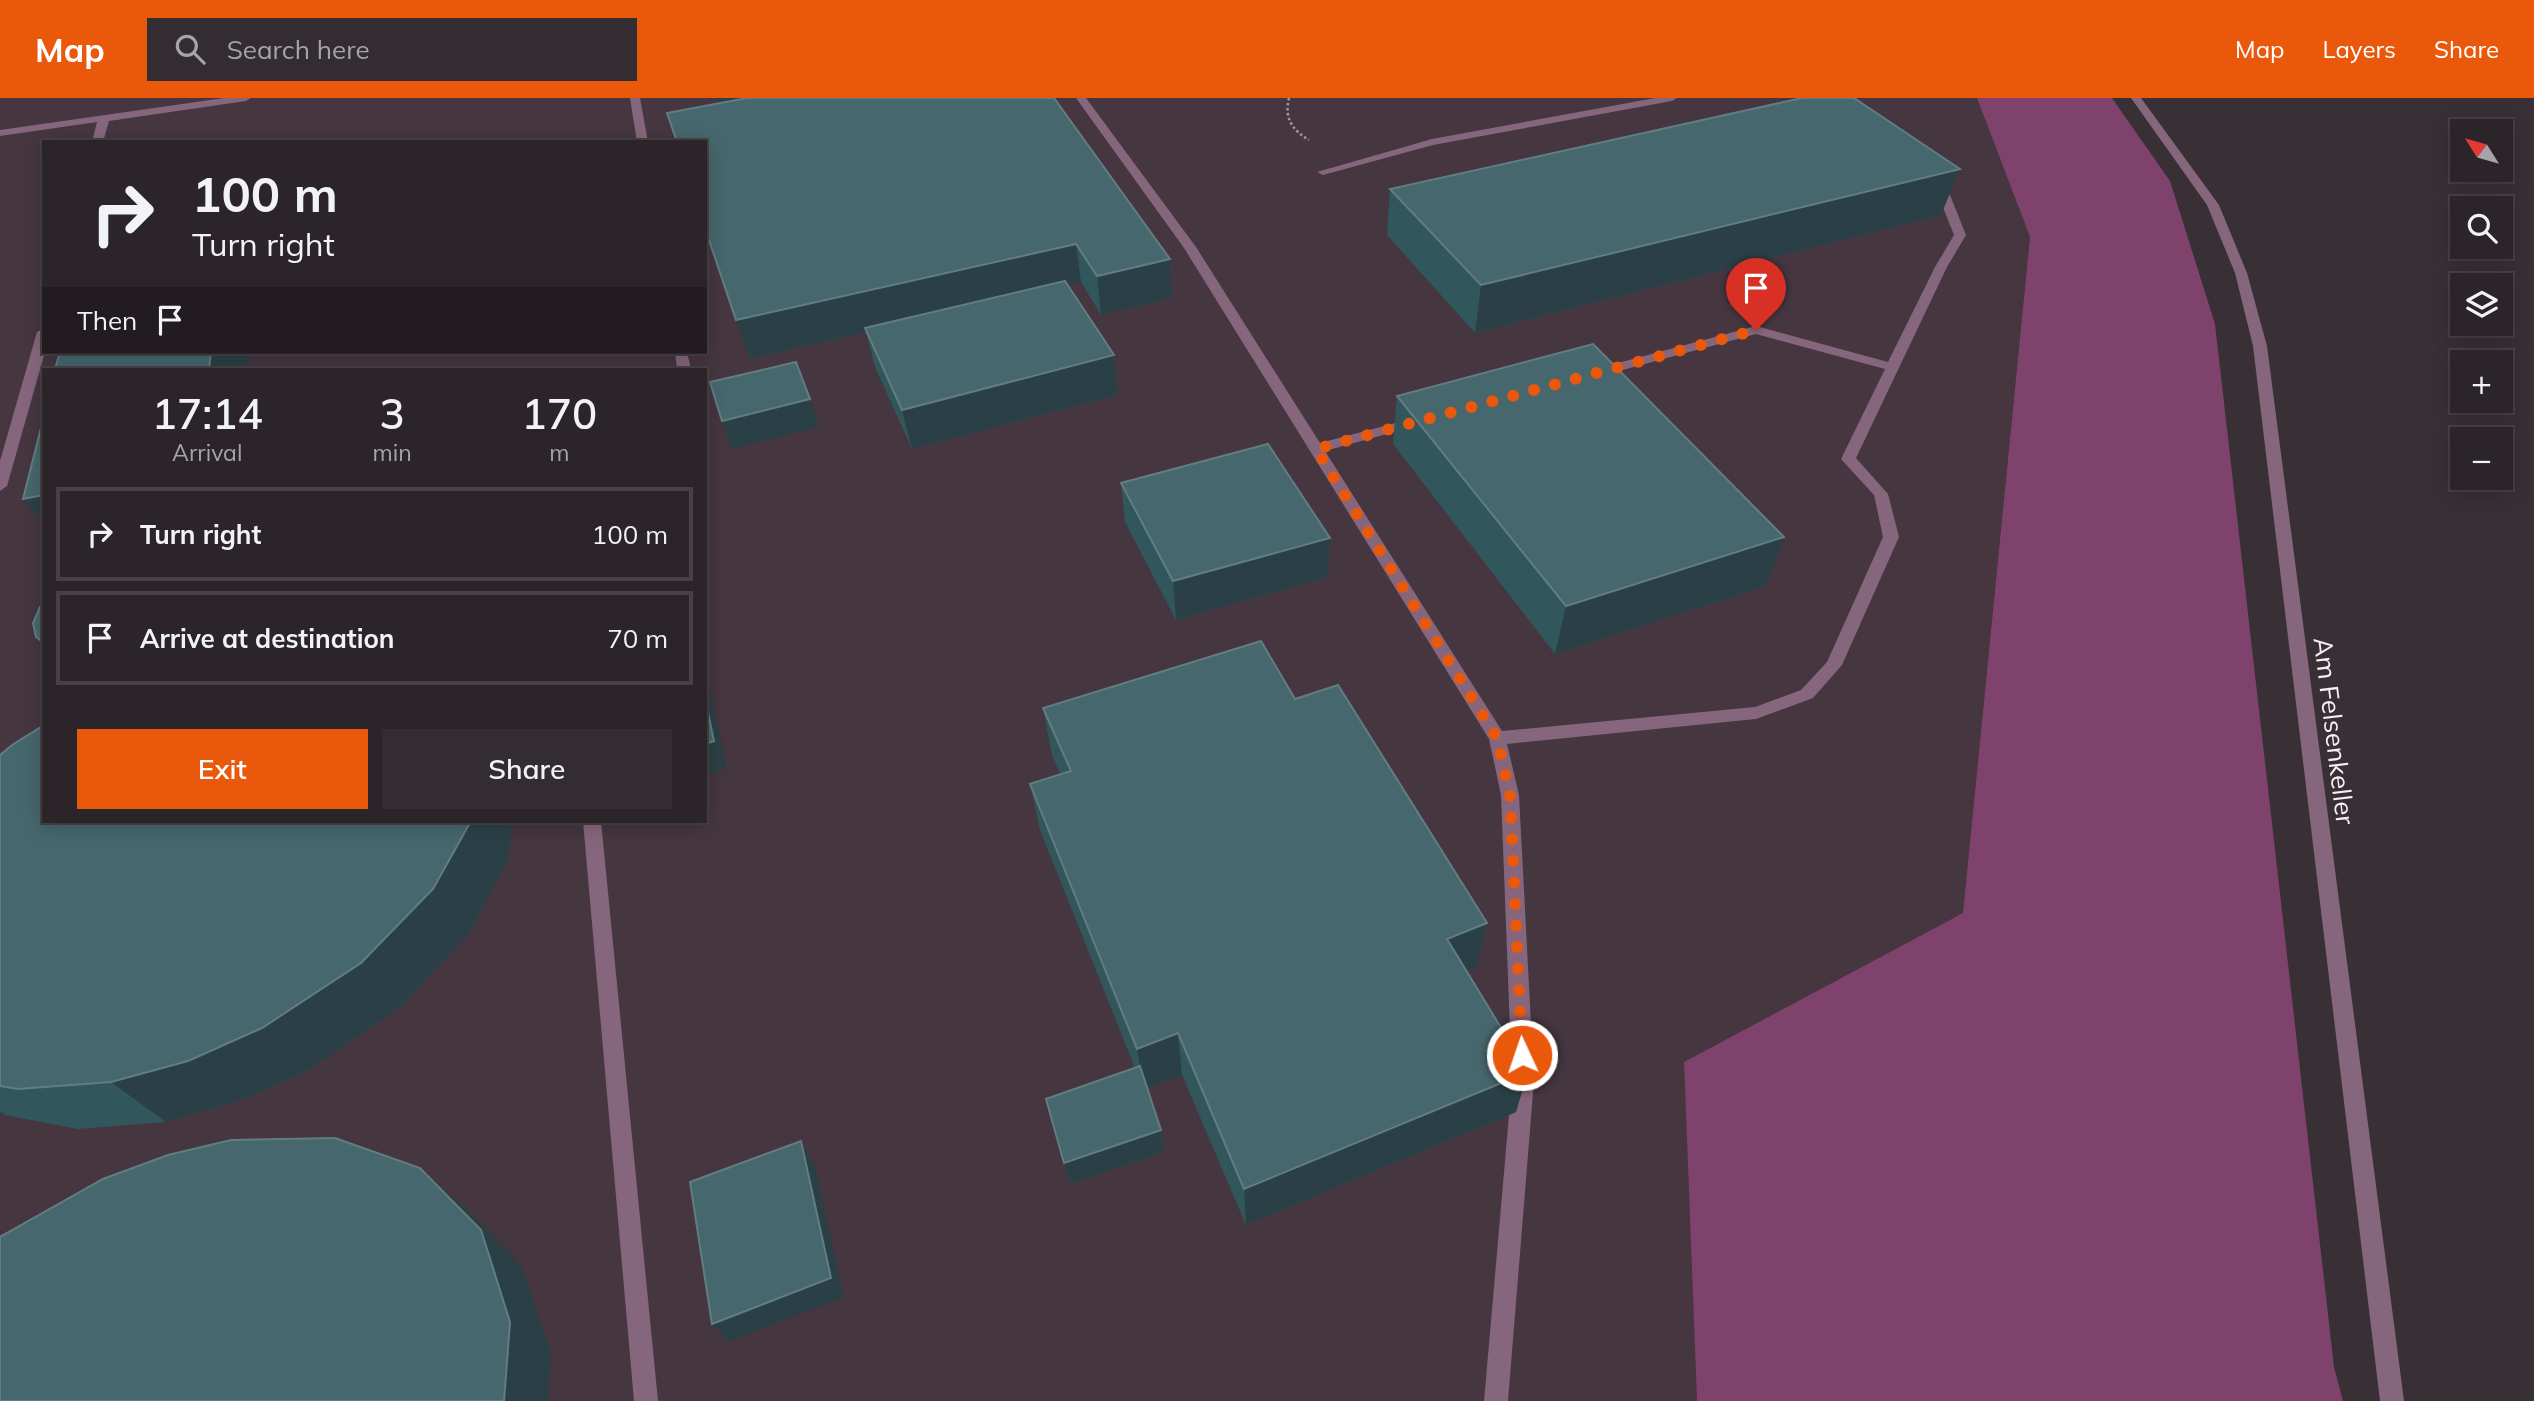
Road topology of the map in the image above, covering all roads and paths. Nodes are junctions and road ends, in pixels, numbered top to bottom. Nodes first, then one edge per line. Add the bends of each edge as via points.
1 (246, 98) edge
2 (635, 98) edge
3 (1081, 98) edge
4 (1672, 98) edge
5 (2136, 98) edge
6 (104, 118) junction
7 (0, 132) edge
8 (98, 140) edge
9 (643, 140) edge
10 (1927, 165) edge
11 (1323, 172) dead end
12 (42, 339) edge
13 (1893, 367) junction
14 (1583, 377) edge
15 (1436, 416) edge
16 (1316, 449) junction
17 (0, 486) edge
18 (1497, 738) junction
19 (592, 823) edge
20 (646, 1401) edge
21 (1496, 1401) edge
22 (2392, 1401) edge

1 - 6 street
2 - 9 street
3 - 16 street via 1189,247
4 - 11 street via 1432,142
5 - 22 street, Am Felsenkeller via 2213,205 2241,273 2260,346
6 - 7 street
6 - 8 street
10 - 13 street via 1942,186 1960,235
12 - 17 street
13 - 14 street via 1756,330
13 - 18 street via 1848,458 1881,494 1891,537 1834,665 1807,694 1756,713
15 - 16 street
16 - 18 street
18 - 21 street via 1510,795 1523,1082
19 - 20 street

